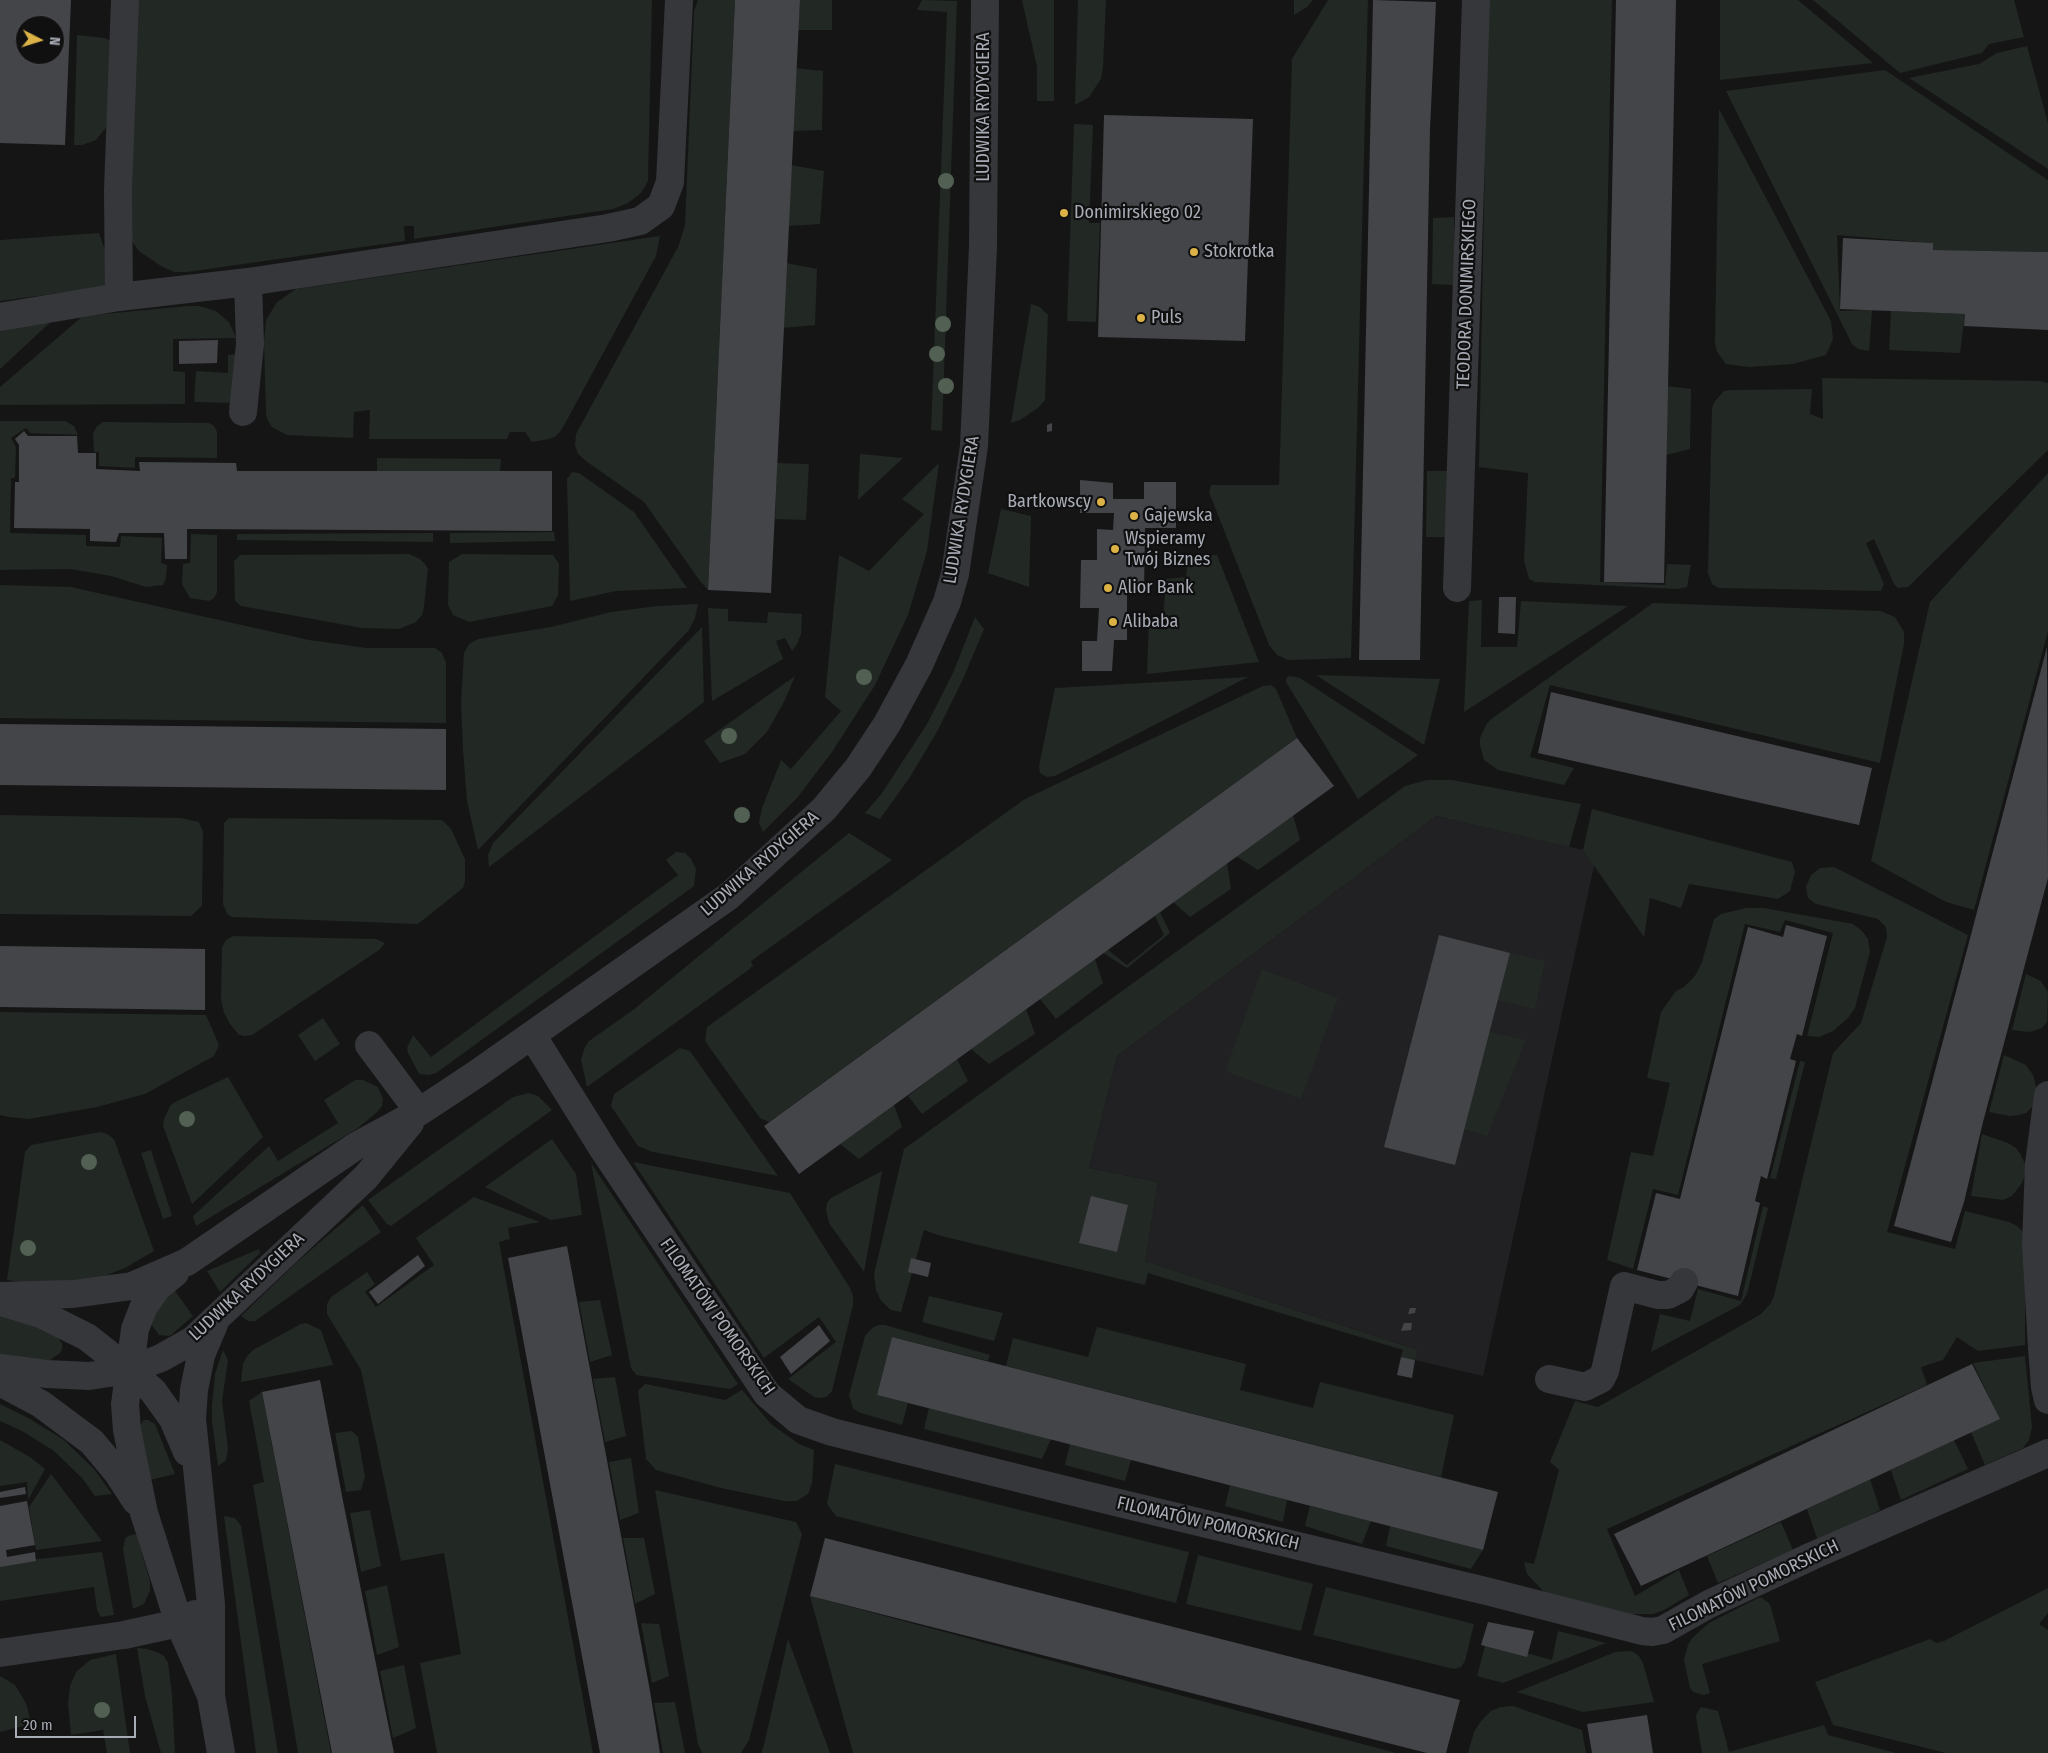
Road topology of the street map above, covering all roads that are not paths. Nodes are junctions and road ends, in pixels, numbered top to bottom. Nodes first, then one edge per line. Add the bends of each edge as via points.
1 (124, 0) edge
2 (679, 0) edge
3 (985, 0) edge
4 (1476, 0) edge
5 (248, 282) junction
6 (119, 297) junction
7 (0, 318) edge
8 (243, 412) dead end
9 (1457, 588) dead end
10 (532, 1035) junction
11 (369, 1045) dead end
12 (2048, 1095) edge
13 (419, 1112) junction
14 (187, 1262) junction
15 (1684, 1282) dead end
16 (0, 1296) edge
17 (0, 1301) edge
18 (218, 1316) junction
19 (0, 1368) edge
20 (129, 1370) junction
21 (1549, 1380) dead end
22 (0, 1382) edge
23 (2048, 1400) edge
24 (2048, 1453) edge
25 (201, 1499) junction
26 (144, 1513) junction
27 (211, 1604) junction
28 (179, 1623) junction
29 (0, 1653) edge
30 (212, 1696) junction
31 (221, 1753) edge

1 - 6 street via 118,190
2 - 5 street via 670,182 661,206 640,221
3 - 10 street, LUDWIKA RYDYGIERA via 982,247 974,446 955,574 947,602 915,673 887,724 858,768 824,810 729,896
4 - 9 street, TEODORA DONIMIRSKIEGO
5 - 6 street
5 - 8 street via 250,344
6 - 7 street
10 - 13 street, LUDWIKA RYDYGIERA
10 - 24 street, FILOMATÓW POMORSKICH via 582,1117 767,1394 798,1420 832,1432 1652,1632 1663,1630 1812,1556
11 - 13 street
12 - 23 street via 2039,1164 2036,1244 2042,1358
13 - 14 street, LUDWIKA RYDYGIERA via 356,1146
13 - 18 street, LUDWIKA RYDYGIERA via 366,1177
14 - 16 street, LUDWIKA RYDYGIERA via 132,1286 73,1294
14 - 20 street via 157,1288 144,1306 135,1329
15 - 21 street via 1674,1294 1668,1295 1624,1286 1602,1379 1585,1387
17 - 20 street via 41,1314 87,1337
18 - 20 street, LUDWIKA RYDYGIERA via 193,1340 161,1358
18 - 25 street via 201,1355 194,1390 192,1418
19 - 20 street, LUDWIKA RYDYGIERA via 89,1376
20 - 25 street via 153,1391 174,1419
20 - 26 street via 126,1430
22 - 26 street via 41,1404 92,1442 118,1472
25 - 27 street
26 - 28 street
27 - 28 street
27 - 30 street
28 - 29 street via 124,1635
28 - 30 street
30 - 31 street

